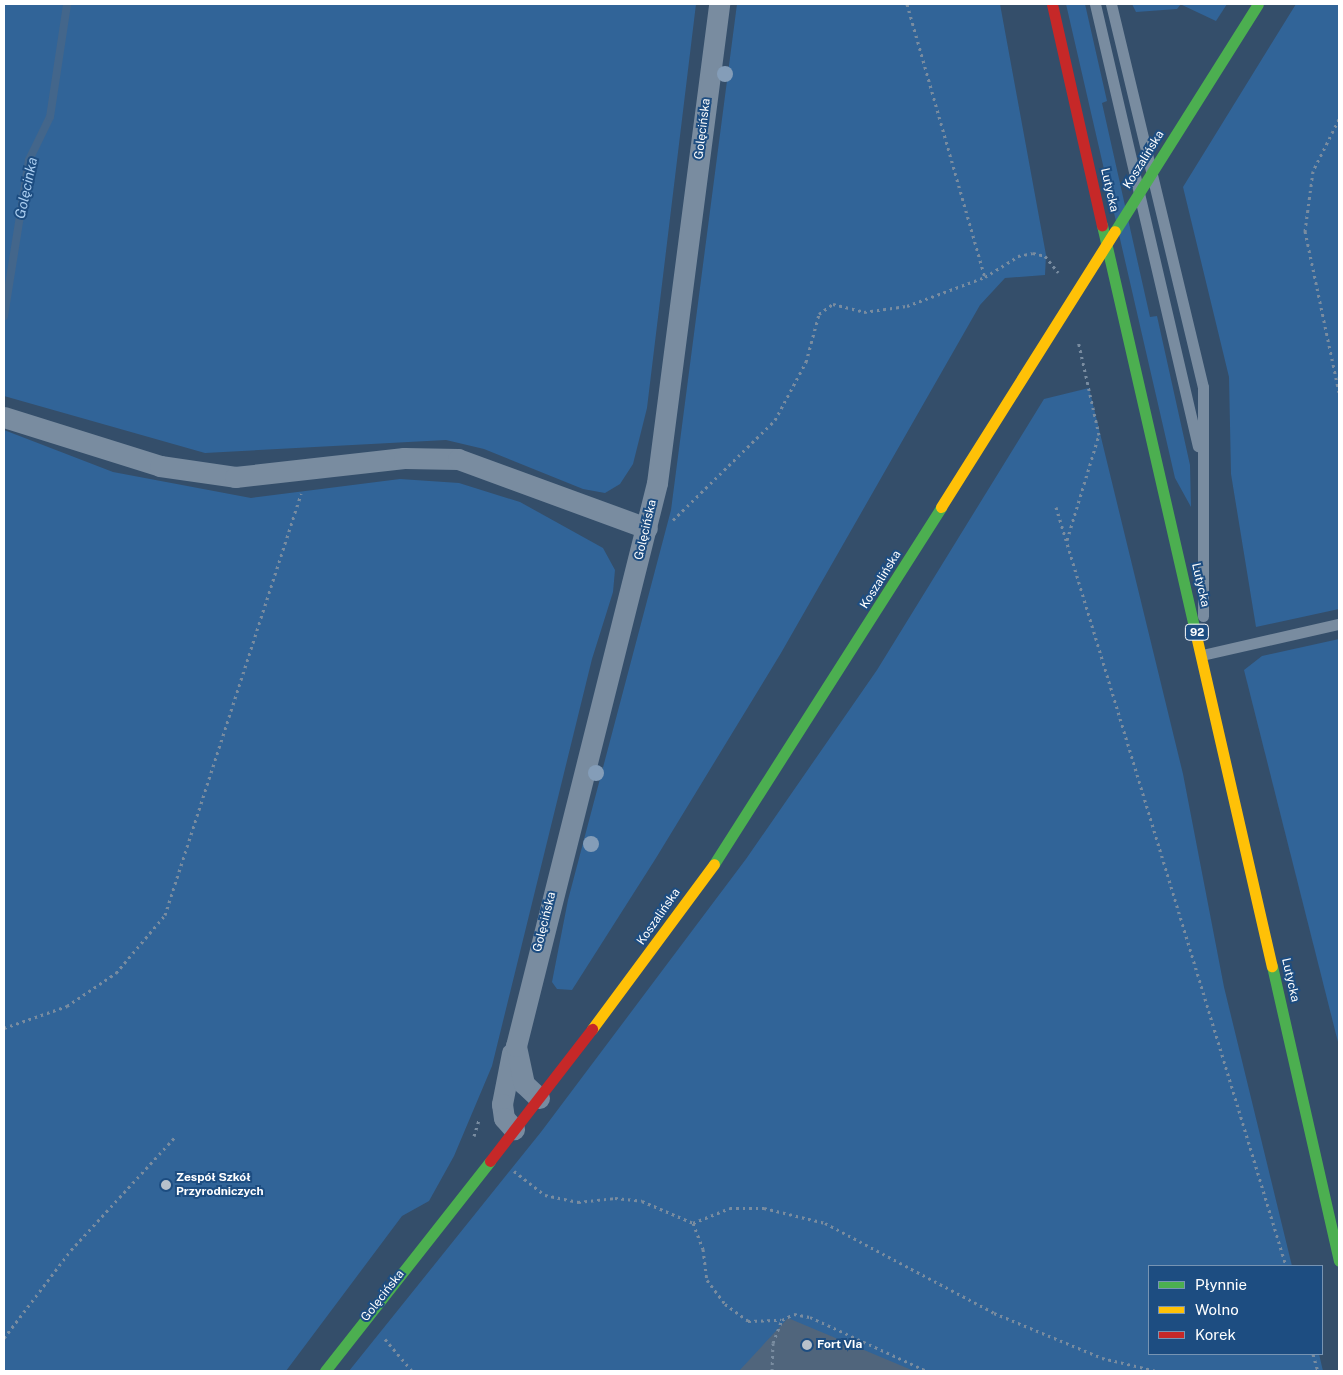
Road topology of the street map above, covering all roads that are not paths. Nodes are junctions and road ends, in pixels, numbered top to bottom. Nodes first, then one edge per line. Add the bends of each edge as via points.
1 (719, 4) edge
2 (1052, 4) edge
3 (1095, 4) edge
4 (1111, 4) edge
5 (1258, 4) edge
6 (4, 417) edge
7 (1203, 483) junction
8 (647, 528) junction
9 (1339, 624) edge
10 (1202, 657) junction
11 (516, 1046) junction
12 (539, 1098) junction
13 (514, 1129) junction
14 (497, 1150) joint
15 (1339, 1260) edge
16 (325, 1371) edge

1 - 8 street, Golęcińska
2 - 10 street, Lutycka / 92
3 - 7 lane
4 - 7 lane via 1203,387
5 - 12 street, Koszalińska via 732,838
6 - 8 street via 160,466 235,477 404,458 458,459
7 - 10 lane
8 - 11 street, Golęcińska
9 - 10 lane
10 - 15 street, Lutycka / 92
11 - 12 street, Golęcińska via 524,1084
11 - 13 street, Golęcińska via 502,1104 504,1118
12 - 13 street, Koszalińska
13 - 14 street, Koszalińska
14 - 16 street, Golęcińska

